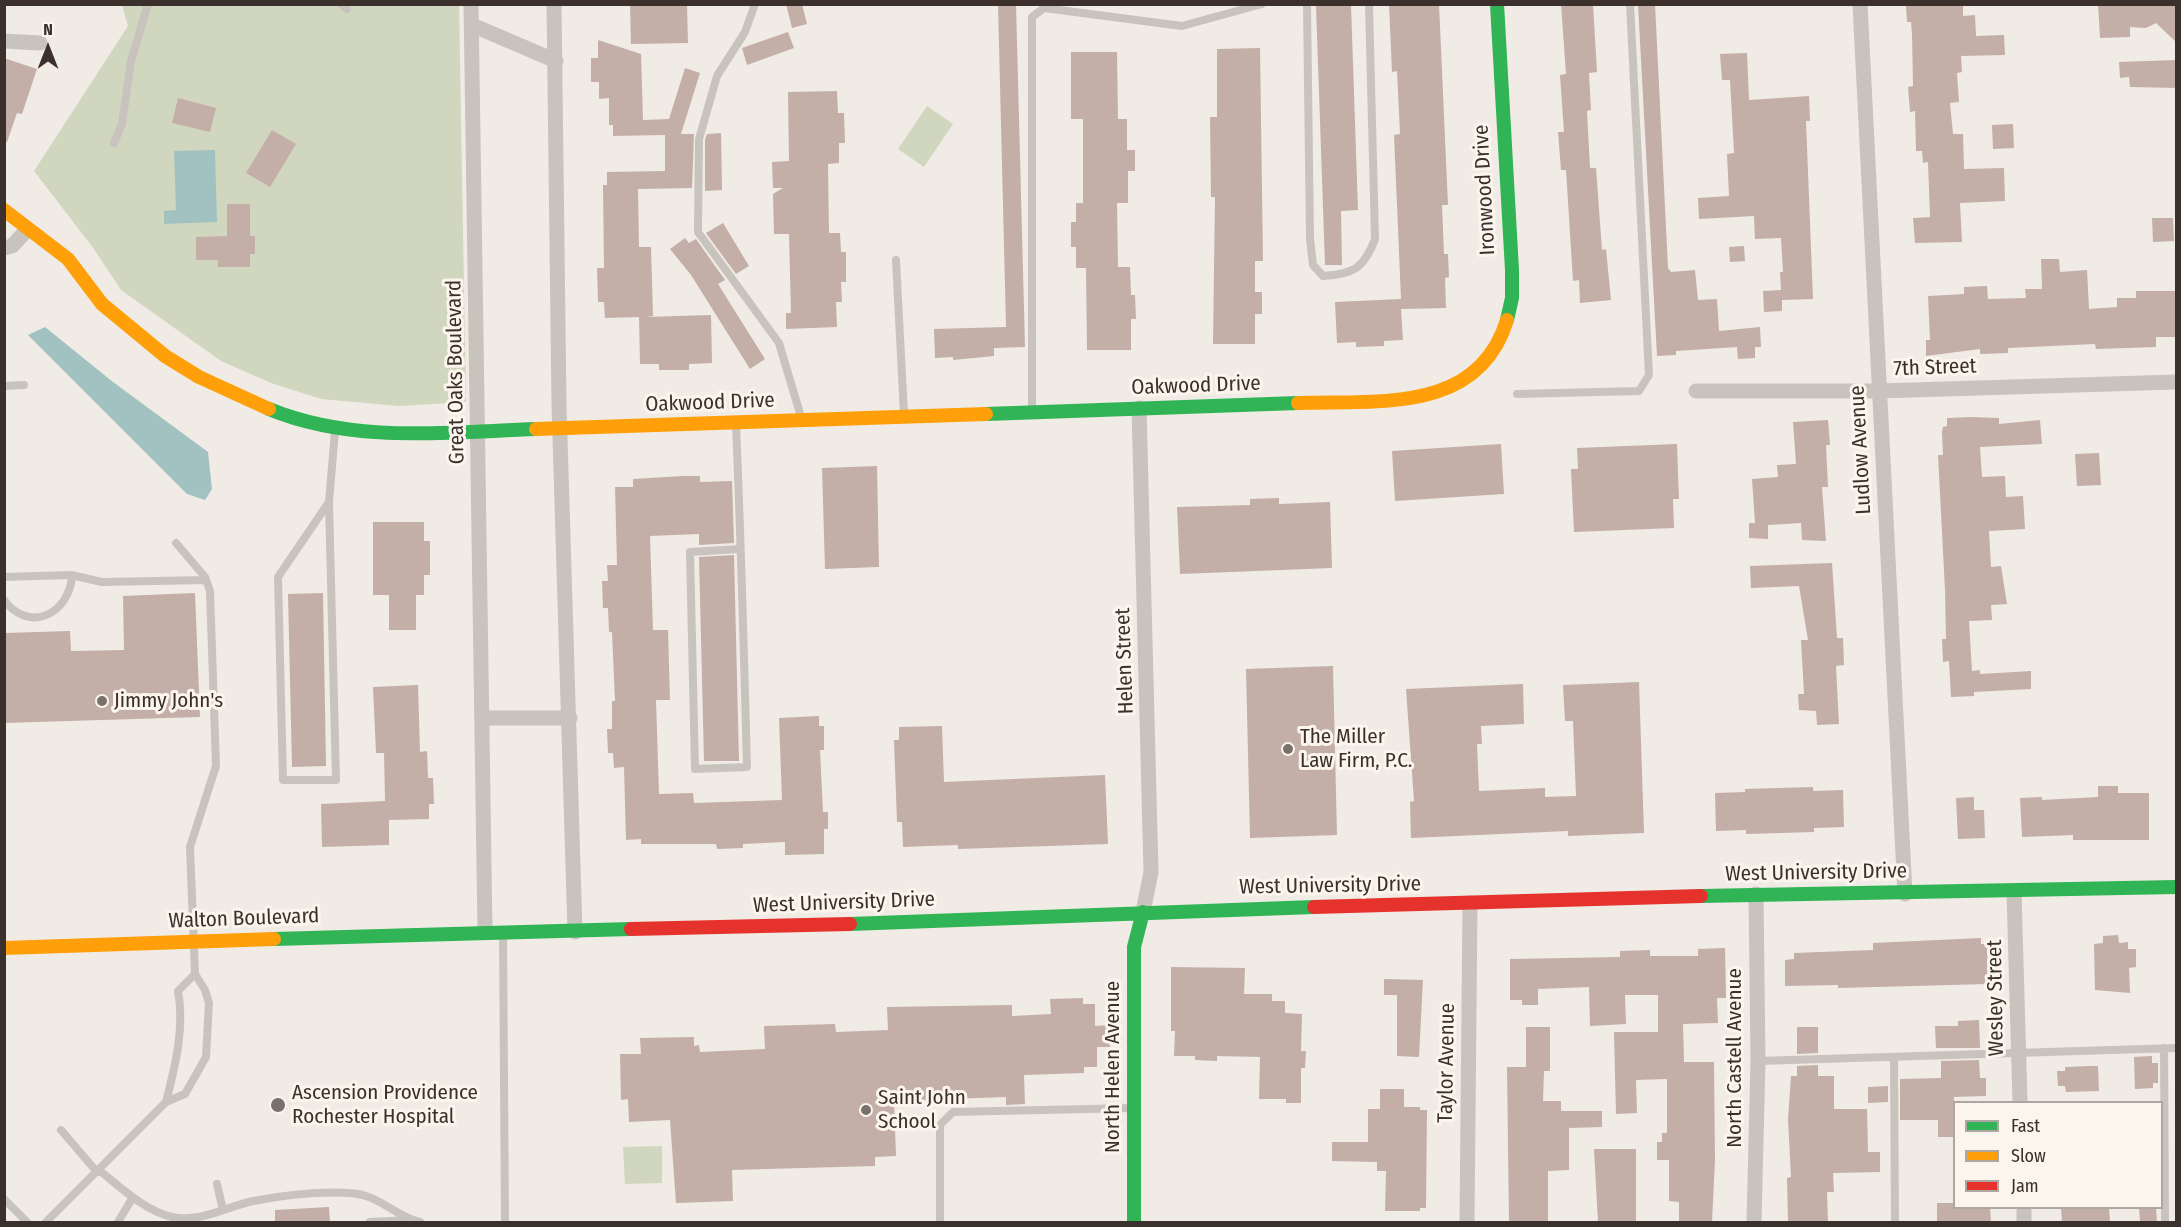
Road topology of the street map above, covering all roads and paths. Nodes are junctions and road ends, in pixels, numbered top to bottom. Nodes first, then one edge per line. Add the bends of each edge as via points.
1 (148, 4) edge
2 (471, 4) edge
3 (554, 4) edge
4 (755, 4) edge
5 (1262, 4) edge
6 (1307, 4) edge
7 (1369, 4) edge
8 (1497, 4) edge
9 (1630, 4) edge
10 (1860, 4) edge
11 (472, 25) junction
12 (4, 41) edge
13 (40, 43) dead end
14 (556, 61) junction
15 (114, 143) dead end
16 (4, 210) edge
17 (27, 230) junction
18 (4, 248) edge
19 (896, 260) dead end
20 (1482, 365) joint
21 (2176, 382) edge
22 (24, 385) dead end
23 (4, 386) edge
24 (1696, 391) dead end
25 (1879, 391) junction
26 (1517, 394) dead end
27 (1139, 408) junction
28 (1032, 413) junction
29 (904, 417) junction
30 (802, 421) junction
31 (736, 423) junction
32 (559, 428) junction
33 (335, 429) junction
34 (477, 431) junction
35 (329, 502) junction
36 (176, 543) dead end
37 (740, 549) junction
38 (72, 575) junction
39 (4, 577) edge
40 (206, 580) junction
41 (4, 600) edge
42 (482, 718) junction
43 (570, 718) junction
44 (2176, 887) edge
45 (2014, 892) junction
46 (1756, 894) junction
47 (1905, 894) junction
48 (1470, 903) junction
49 (1143, 912) junction
50 (575, 932) junction
51 (485, 933) junction
52 (503, 934) junction
53 (193, 942) junction
54 (4, 948) edge
55 (195, 974) junction
56 (2164, 1048) junction
57 (2176, 1048) edge
58 (2019, 1053) junction
59 (1894, 1057) junction
60 (1758, 1061) junction
61 (2020, 1101) edge
62 (166, 1102) junction
63 (1134, 1108) junction
64 (61, 1130) dead end
65 (98, 1171) junction
66 (217, 1184) dead end
67 (133, 1197) junction
68 (4, 1199) edge
69 (223, 1210) junction
70 (410, 1220) junction
71 (197, 1221) edge
72 (27, 1222) edge
73 (46, 1222) edge
74 (118, 1222) edge
75 (370, 1222) edge
76 (420, 1222) edge
77 (505, 1222) edge
78 (940, 1222) edge
79 (1134, 1222) edge
80 (1467, 1222) edge
81 (1754, 1222) edge
82 (1894, 1222) edge
83 (2165, 1222) edge

1 - 15 lane via 131,61 122,124
2 - 11 street, Great Oaks Boulevard
3 - 14 street
4 - 30 lane via 745,32 717,76 699,139 698,232 779,343
5 - 28 lane via 1182,26 1044,8 1032,17
6 - 7 lane via 1310,239 1313,265 1323,276 1356,270 1367,260 1375,239
8 - 20 street, Ironwood Drive via 1511,298 1500,339
9 - 26 lane via 1649,375 1640,391
10 - 25 street, Ludlow Avenue
11 - 14 street
11 - 34 street, Great Oaks Boulevard
12 - 13 street
14 - 32 street
16 - 17 street, Oakwood Drive
17 - 18 street via 12,246
17 - 33 street, Oakwood Drive via 77,268 110,311 196,376 248,402
19 - 29 lane
20 - 27 street, Oakwood Drive via 1448,390 1416,399
21 - 25 street, 7th Street
22 - 23 lane
24 - 25 street, 7th Street
25 - 47 street, Ludlow Avenue
27 - 28 street, Oakwood Drive
27 - 49 street, Helen Street via 1151,872
28 - 29 street, Oakwood Drive
29 - 30 street, Oakwood Drive
30 - 31 street, Oakwood Drive
31 - 32 street, Oakwood Drive
31 - 37 lane
32 - 34 street, Oakwood Drive
32 - 43 street
33 - 34 street, Oakwood Drive via 392,434
33 - 35 lane
34 - 42 street, Great Oaks Boulevard
35 - 35 lane via 336,780 283,780 278,577
36 - 40 lane
37 - 37 lane via 747,768 695,769 690,552
38 - 39 lane
38 - 40 lane via 102,582
38 - 41 lane via 69,596 53,613 31,617 20,614
40 - 53 lane via 210,591 216,766 190,847
42 - 43 street
42 - 51 street, Great Oaks Boulevard
43 - 50 street
44 - 45 street, West University Drive
45 - 47 street, West University Drive
45 - 58 street, Wesley Street
46 - 47 street, West University Drive
46 - 48 street, West University Drive
46 - 60 street, North Castell Avenue
48 - 49 street, West University Drive
48 - 80 street, Taylor Avenue
49 - 50 street, West University Drive
49 - 63 street, North Helen Avenue via 1134,947
50 - 52 street, West University Drive
51 - 52 street, West University Drive
51 - 53 street, Walton Boulevard
52 - 77 lane
53 - 54 street, Walton Boulevard
53 - 55 lane
55 - 62 lane via 178,991 179,1036
55 - 62 lane via 208,1003 206,1057 185,1094
56 - 57 lane
56 - 58 lane
56 - 83 lane
58 - 59 lane
58 - 61 street, Wesley Street
59 - 60 lane
59 - 82 lane
60 - 81 street, North Castell Avenue
62 - 65 lane
63 - 78 lane via 953,1112 940,1125
63 - 79 street, North Helen Avenue
64 - 65 lane
65 - 67 lane
65 - 73 lane
66 - 69 lane
67 - 71 lane via 160,1213
67 - 74 lane
68 - 72 lane
69 - 70 lane via 301,1193 351,1193 386,1203
69 - 71 lane
70 - 75 lane
70 - 76 lane

